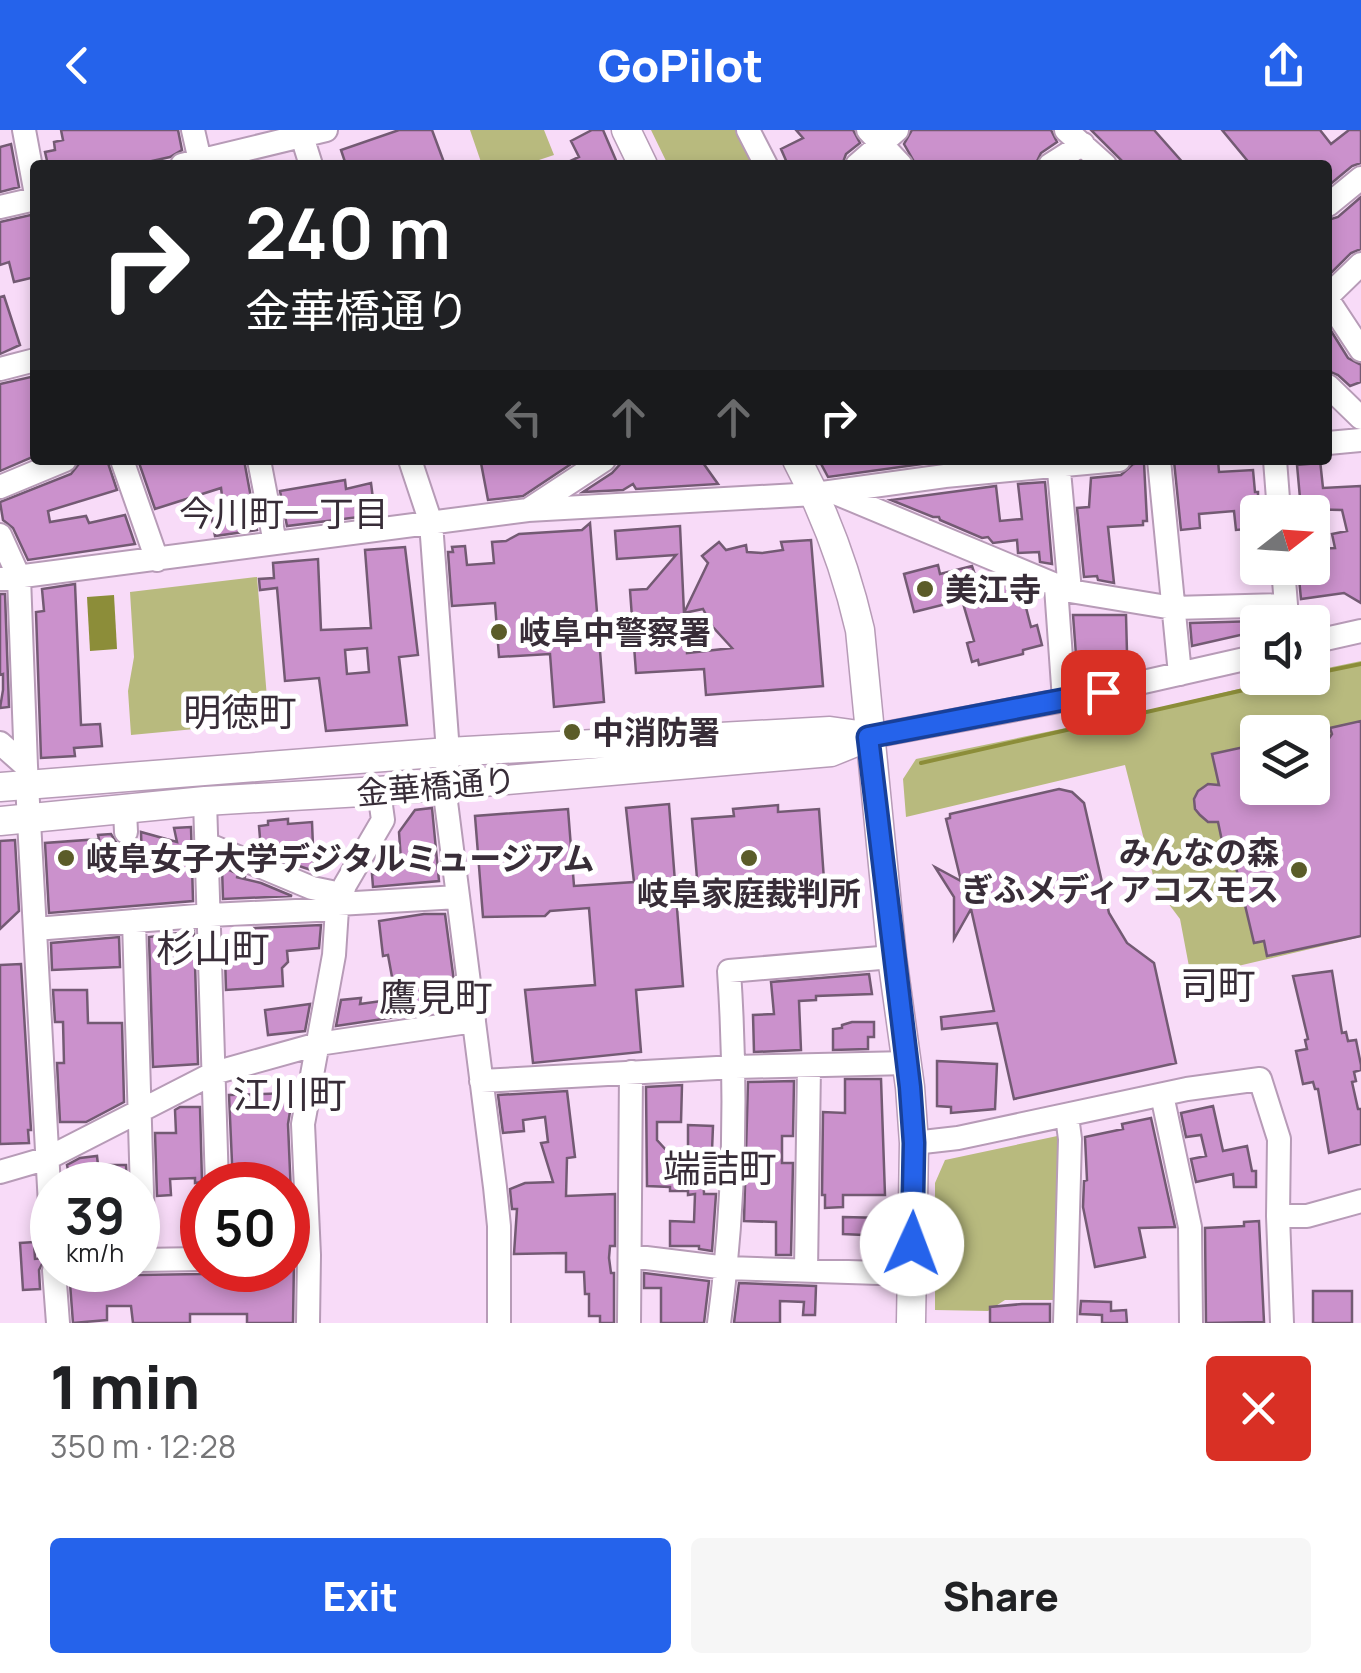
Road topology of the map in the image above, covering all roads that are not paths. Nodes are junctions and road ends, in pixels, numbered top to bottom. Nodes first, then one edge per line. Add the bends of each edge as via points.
1 (24, 130) edge
2 (193, 130) edge
3 (326, 130) edge
4 (627, 130) edge
5 (748, 130) edge
6 (301, 133) edge
7 (882, 134) edge
8 (1075, 137) edge
9 (195, 160) edge
10 (209, 160) edge
11 (309, 160) edge
12 (641, 160) edge
13 (763, 160) edge
14 (861, 160) edge
15 (899, 160) edge
16 (1054, 160) edge
17 (1100, 160) edge
18 (30, 162) edge
19 (1361, 178) edge
20 (30, 200) edge
21 (1332, 202) edge
22 (0, 207) edge
23 (1361, 264) edge
24 (1332, 294) edge
25 (1332, 304) edge
26 (1361, 350) edge
27 (30, 361) edge
28 (0, 369) edge
29 (1332, 390) edge
30 (1361, 418) edge
31 (1361, 440) edge
32 (1332, 443) edge
33 (53, 465) edge
34 (124, 465) edge
35 (261, 465) edge
36 (412, 465) edge
37 (596, 465) edge
38 (801, 465) edge
39 (1001, 465) edge
40 (1059, 465) edge
41 (1159, 465) edge
42 (1275, 465) edge
43 (943, 468) edge
44 (0, 488) edge
45 (822, 493) junction
46 (1278, 495) edge
47 (528, 510) junction
48 (430, 524) junction
49 (0, 535) edge
50 (275, 543) junction
51 (157, 560) junction
52 (10, 578) edge
53 (1063, 589) junction
54 (1173, 608) junction
55 (1240, 612) edge
56 (1361, 631) edge
57 (1330, 638) edge
58 (1240, 660) edge
59 (1180, 674) junction
60 (1064, 700) junction
61 (868, 737) junction
62 (0, 742) edge
63 (448, 752) junction
64 (18, 779) edge
65 (445, 785) junction
66 (379, 792) junction
67 (205, 801) junction
68 (30, 819) junction
69 (0, 821) edge
70 (208, 846) junction
71 (458, 897) junction
72 (339, 902) junction
73 (210, 914) junction
74 (134, 921) junction
75 (35, 929) junction
76 (892, 957) junction
77 (474, 1020) junction
78 (318, 1044) junction
79 (908, 1063) junction
80 (809, 1066) junction
81 (735, 1067) junction
82 (631, 1072) junction
83 (214, 1073) junction
84 (481, 1081) junction
85 (1162, 1095) junction
86 (139, 1108) junction
87 (1067, 1116) junction
88 (914, 1143) junction
89 (48, 1158) junction
90 (48, 1162) edge
91 (140, 1162) edge
92 (216, 1162) edge
93 (302, 1162) edge
94 (0, 1172) edge
95 (1361, 1202) edge
96 (1278, 1216) junction
97 (630, 1256) junction
98 (726, 1268) junction
99 (806, 1270) junction
100 (911, 1274) junction
101 (56, 1292) edge
102 (303, 1292) edge
103 (58, 1323) edge
104 (308, 1323) edge
105 (500, 1323) edge
106 (629, 1323) edge
107 (719, 1323) edge
108 (911, 1323) edge
109 (1064, 1323) edge
110 (1192, 1323) edge
111 (1282, 1323) edge

1 - 18 street
2 - 9 street
3 - 6 street
4 - 12 main road
5 - 13 street
6 - 10 street
6 - 11 street
7 - 14 street
7 - 15 street
8 - 16 street
8 - 17 street
19 - 21 street
20 - 22 street
23 - 24 street
25 - 26 street
27 - 28 street
29 - 30 street
31 - 32 street
33 - 44 street
34 - 51 street
35 - 50 street
36 - 48 street
37 - 47 street
38 - 45 main road
39 - 43 street
40 - 53 street
41 - 54 street
42 - 46 street
43 - 45 street
45 - 47 street
45 - 53 street
45 - 61 main road via 860,630
47 - 48 street
48 - 50 street
48 - 63 street
49 - 52 street
50 - 51 street
51 - 52 street
52 - 64 street
53 - 54 street
53 - 60 street
54 - 55 street
54 - 59 street
56 - 57 street
58 - 59 street, 金華橋通り
59 - 60 street, 金華橋通り
60 - 61 street, 金華橋通り
61 - 63 main road, 金華橋通り via 830,731
61 - 65 main road, 金華橋通り via 831,752
61 - 76 main road
62 - 64 street
63 - 64 main road, 金華橋通り
63 - 65 street
64 - 68 street
65 - 66 main road, 金華橋通り
65 - 71 street
66 - 67 main road, 金華橋通り
66 - 72 street via 384,820
67 - 68 main road, 金華橋通り via 125,822
67 - 70 street
68 - 69 main road, 金華橋通り
68 - 75 street
70 - 72 street
70 - 73 street
71 - 72 street
71 - 77 street
72 - 73 street
72 - 78 street
73 - 74 street
73 - 83 street
74 - 75 street
74 - 86 street
75 - 89 street
76 - 79 main road
76 - 81 street via 728,972
77 - 78 street
77 - 84 street
78 - 83 street
78 - 93 street
79 - 80 street
79 - 88 main road
80 - 81 street
80 - 99 street
81 - 82 street
81 - 98 street
82 - 84 street
82 - 97 street
83 - 86 street
83 - 92 street
84 - 105 street via 499,1226
85 - 87 street
85 - 96 street via 1260,1079 1278,1139
85 - 110 street via 1190,1227
86 - 89 street
86 - 91 street
87 - 88 street
87 - 109 street
88 - 100 main road
89 - 90 street
89 - 94 street
95 - 96 street
96 - 111 street
97 - 98 street
97 - 106 street
98 - 99 street
98 - 107 street
99 - 100 street
100 - 108 main road
101 - 103 street
102 - 104 street

